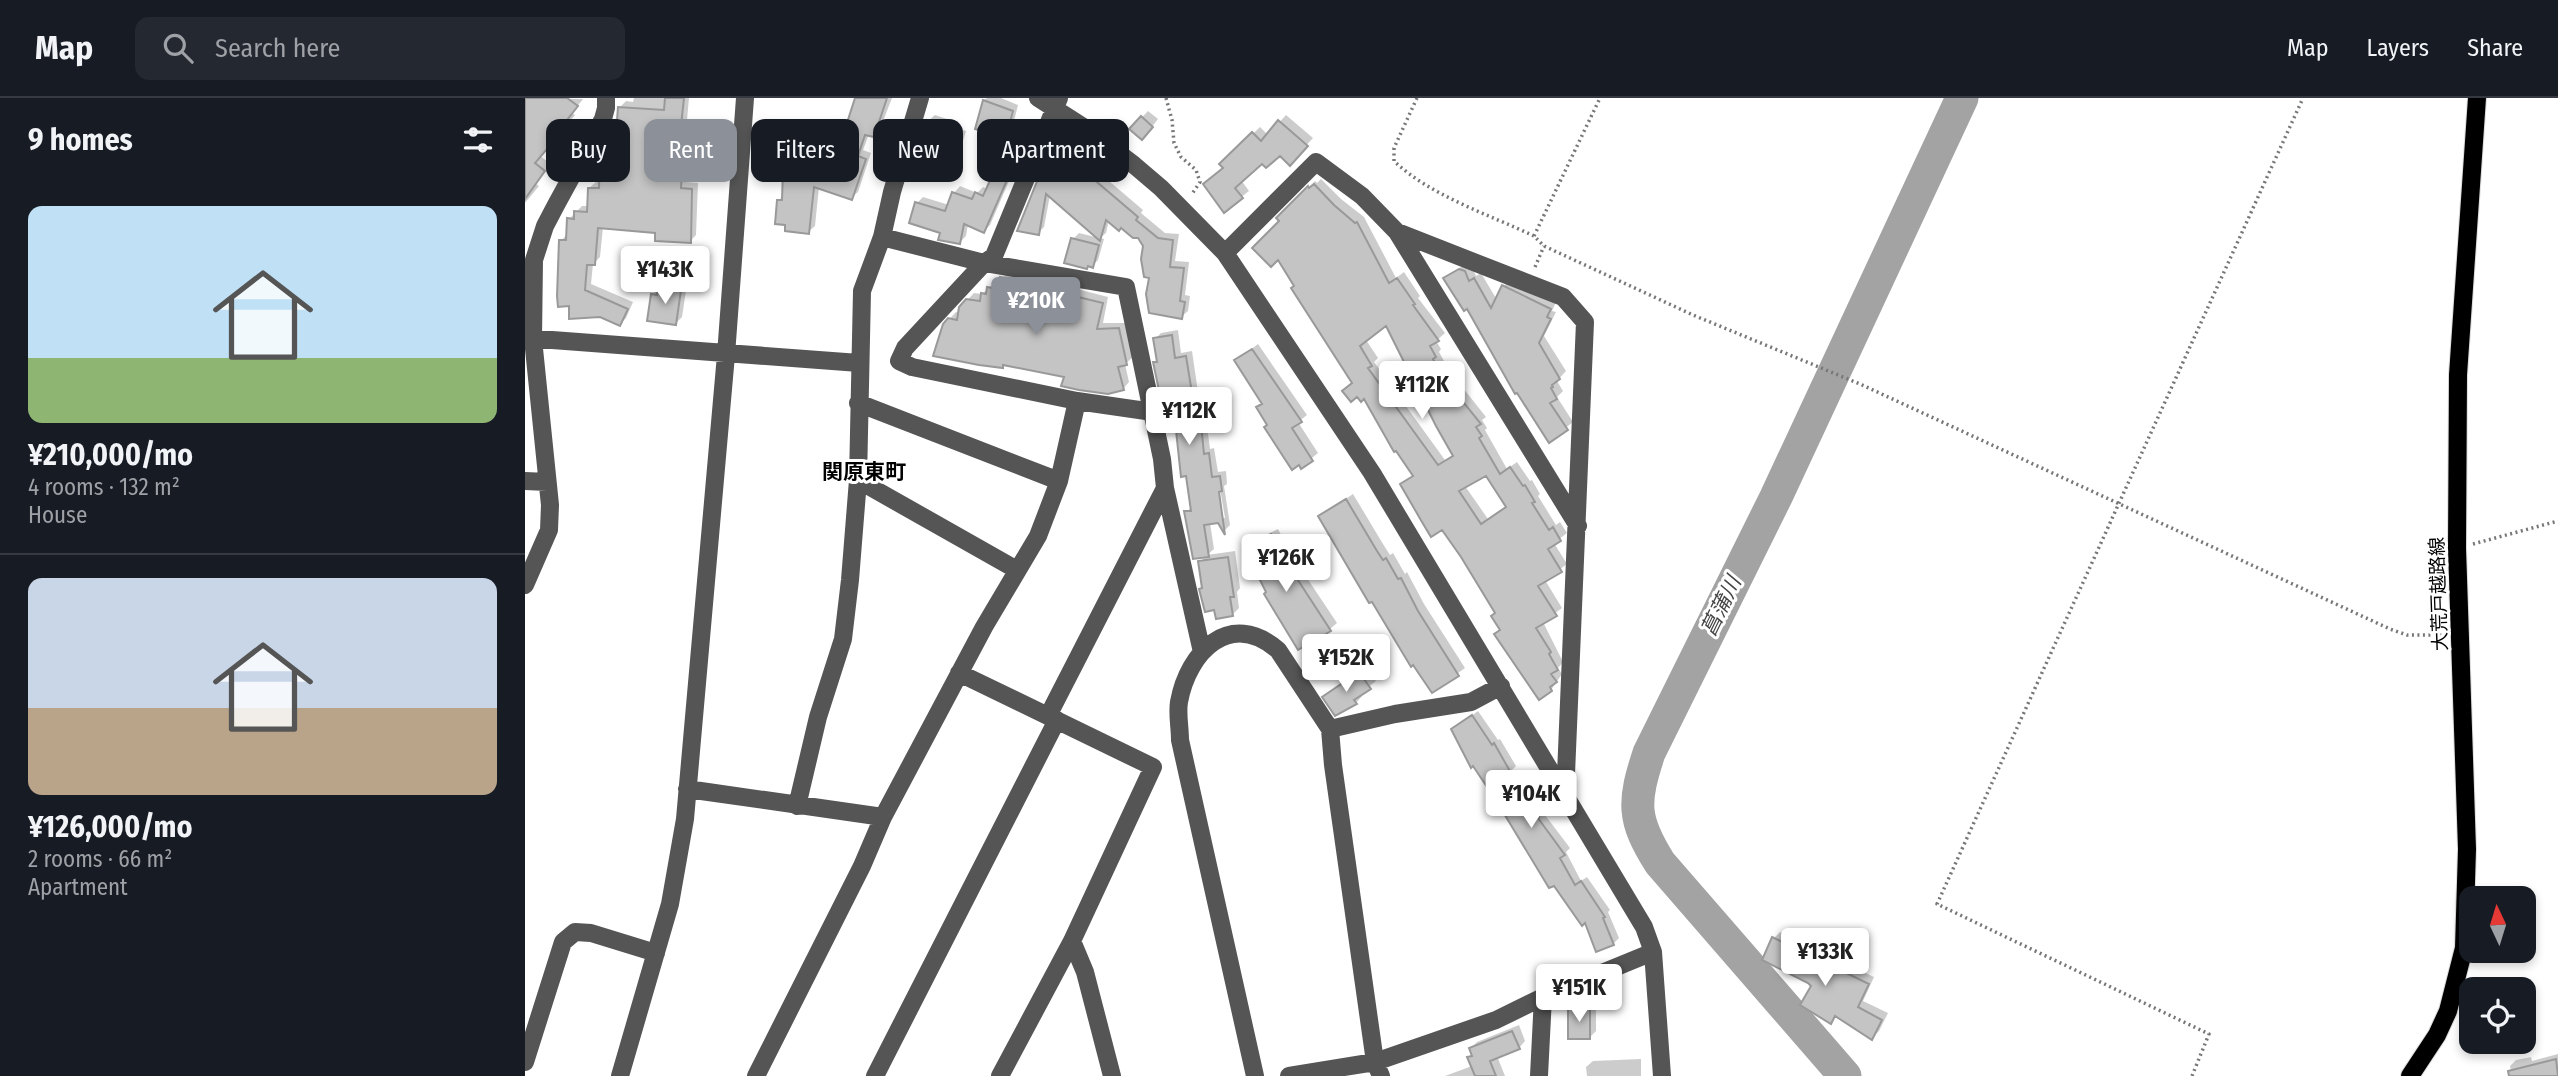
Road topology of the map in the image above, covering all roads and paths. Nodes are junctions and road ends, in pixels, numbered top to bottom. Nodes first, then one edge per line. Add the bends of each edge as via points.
1 (606, 98) edge
2 (745, 98) edge
3 (920, 98) edge
4 (1038, 98) edge
5 (1165, 98) edge
6 (1417, 98) edge
7 (1600, 98) edge
8 (2302, 98) edge
9 (2477, 98) edge
10 (1057, 103) edge
11 (1178, 208) junction
12 (1397, 232) junction
13 (1534, 236) junction
14 (882, 237) junction
15 (1544, 246) junction
16 (1225, 253) junction
17 (984, 263) junction
18 (1528, 285) junction
19 (529, 338) edge
20 (726, 355) junction
21 (859, 363) junction
22 (1077, 401) junction
23 (858, 403) junction
24 (1153, 412) junction
25 (858, 480) junction
26 (525, 481) edge
27 (1059, 481) junction
28 (547, 482) junction
29 (1165, 488) junction
30 (2119, 504) junction
31 (2558, 521) edge
32 (1578, 526) junction
33 (2457, 548) junction
34 (1017, 570) junction
35 (525, 585) edge
36 (2460, 633) junction
37 (1202, 652) junction
38 (959, 673) junction
39 (1501, 686) junction
40 (1052, 718) junction
41 (1330, 729) junction
42 (687, 789) junction
43 (1565, 798) junction
44 (797, 806) junction
45 (883, 817) junction
46 (1072, 941) junction
47 (656, 953) junction
48 (1654, 953) junction
49 (1543, 996) junction
50 (525, 1062) edge
51 (1378, 1069) edge
52 (619, 1076) edge
53 (756, 1076) edge
54 (875, 1076) edge
55 (1000, 1076) edge
56 (1112, 1076) edge
57 (1255, 1076) edge
58 (1289, 1076) edge
59 (1539, 1076) edge
60 (1663, 1076) edge
61 (2192, 1076) edge
62 (2410, 1076) edge

1 - 19 street via 603,119 556,205 534,260
2 - 20 street
3 - 14 street
4 - 10 street
5 - 11 path via 1174,143 1200,182
6 - 13 path via 1394,148 1394,161 1443,193
7 - 13 path
8 - 30 path
9 - 33 main road, 大荒戸越路線 via 2458,375
10 - 11 street via 1161,188
10 - 17 street via 995,256
11 - 16 street
12 - 16 street via 1362,196 1316,162
12 - 18 street
12 - 32 street
13 - 15 path
14 - 17 street
14 - 21 street via 862,291
15 - 18 path
15 - 30 path
16 - 39 street via 1372,474
17 - 22 street via 905,348 899,361 912,368
17 - 24 street via 1126,287
18 - 32 street via 1563,297 1585,322
19 - 20 street
19 - 28 street
20 - 21 street
20 - 42 street
21 - 23 street
22 - 24 street
22 - 27 street
23 - 25 street
23 - 27 street
24 - 29 street
25 - 34 street
25 - 44 street via 843,639
26 - 28 street
27 - 34 street via 1038,536
28 - 35 street via 549,530
29 - 37 street
29 - 40 street
30 - 36 path via 2390,629 2407,635
30 - 61 path via 1937,904 2209,1034
31 - 33 path
32 - 43 street
33 - 36 main road, 大荒戸越路線
34 - 38 street
36 - 62 main road, 大荒戸越路線 via 2467,849 2464,948 2448,1011
37 - 41 street via 1226,635 1266,640 1291,667
37 - 57 street via 1184,681 1178,705 1180,740
38 - 40 street
38 - 45 street
39 - 41 street via 1471,702
39 - 43 street
40 - 46 street via 1153,767
40 - 54 street
41 - 51 street
42 - 44 street
42 - 47 street via 670,904
43 - 48 street via 1644,927
44 - 45 street
45 - 53 street
46 - 55 street
46 - 56 street via 1086,972
47 - 50 street via 575,932 563,942
47 - 52 street
48 - 49 street
48 - 60 street
49 - 51 street
49 - 59 street
51 - 58 street

